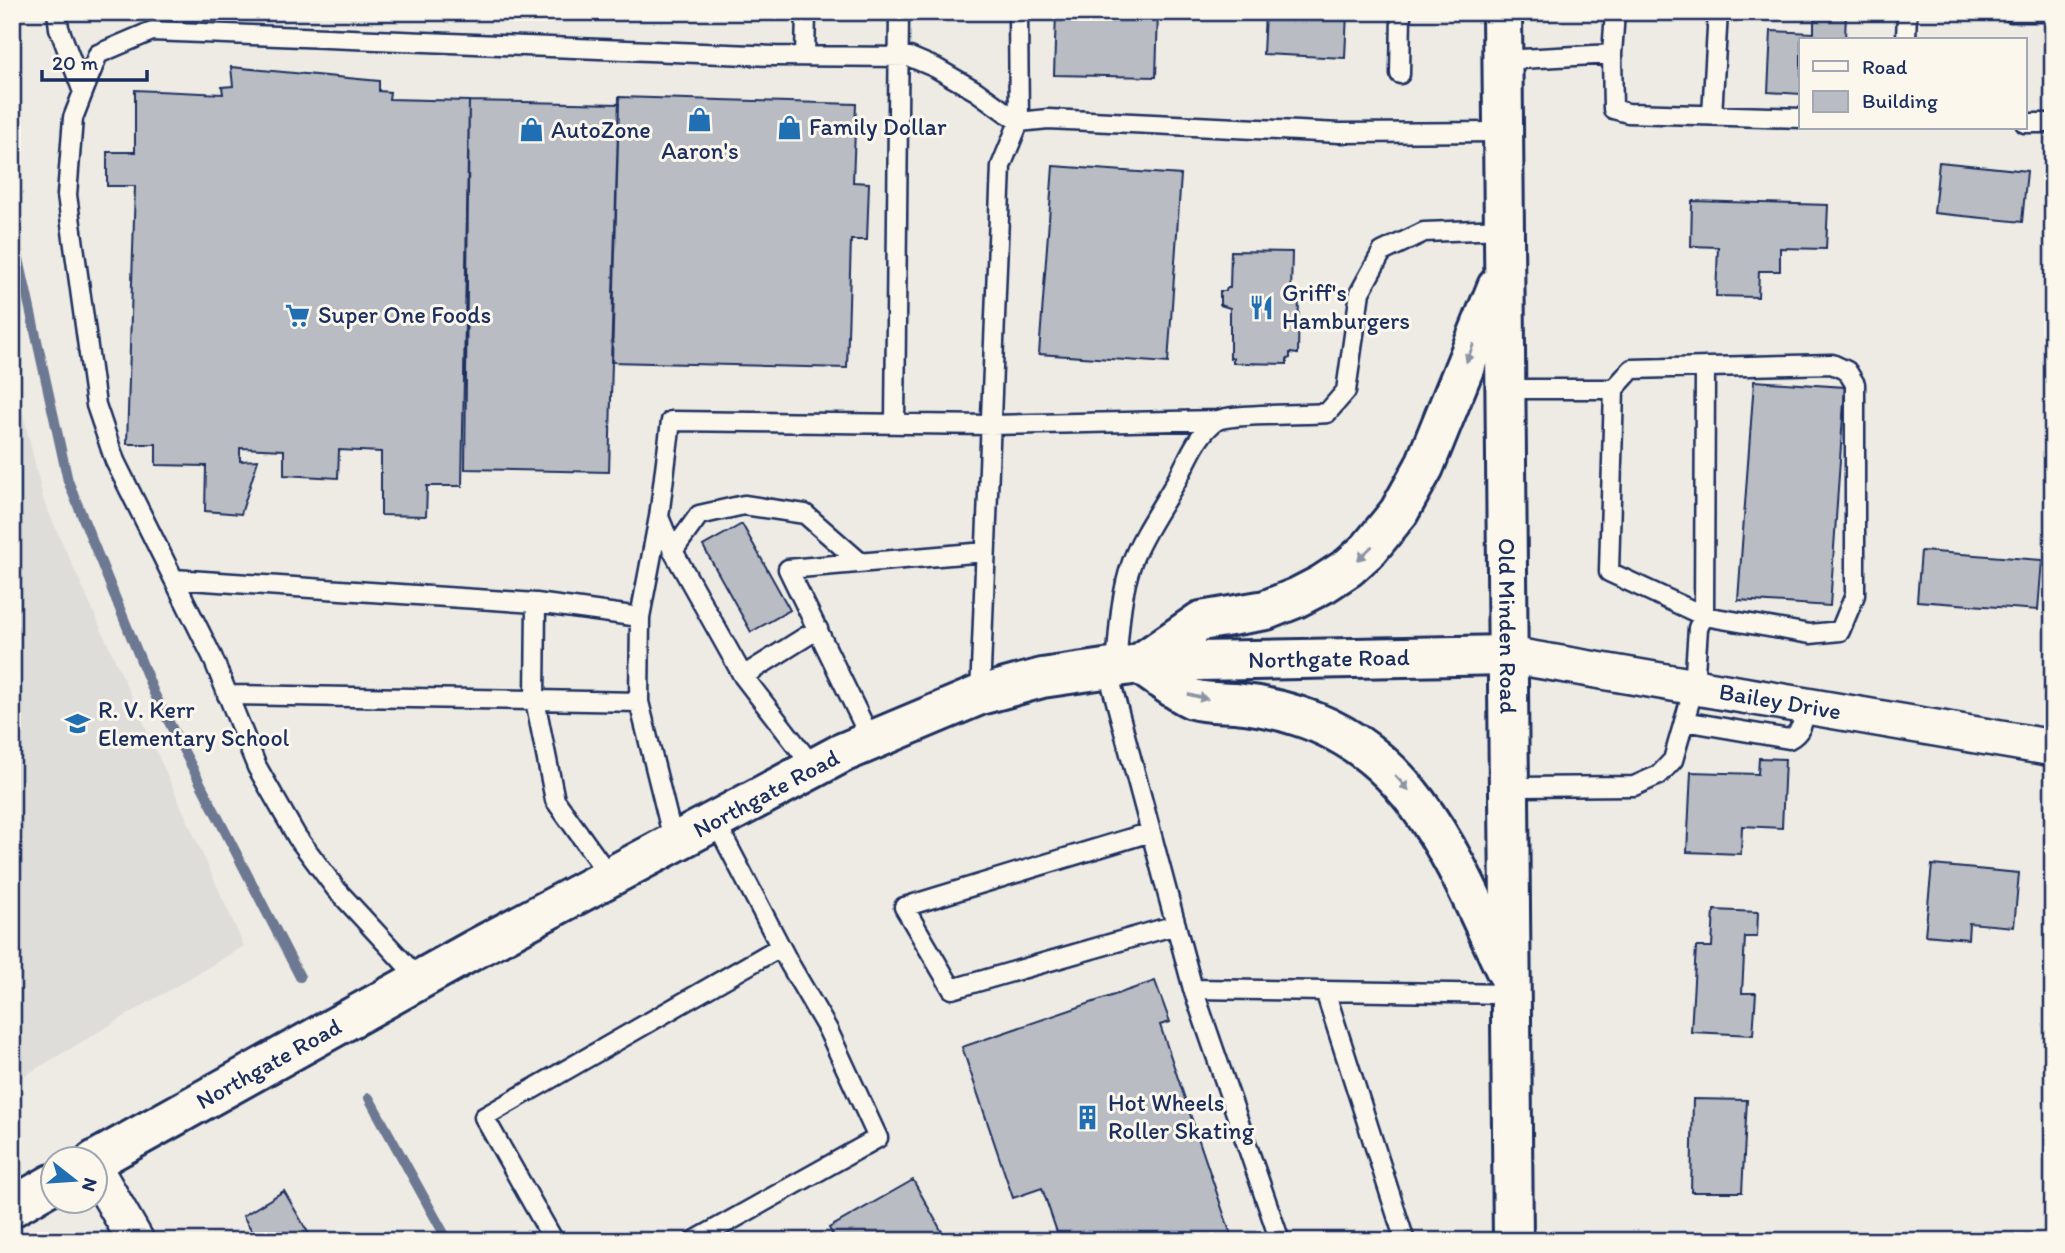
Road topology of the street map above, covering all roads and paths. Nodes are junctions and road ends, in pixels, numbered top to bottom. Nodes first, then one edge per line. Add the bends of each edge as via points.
1 (57, 12) edge
2 (806, 12) edge
3 (899, 12) edge
4 (1018, 12) edge
5 (1401, 12) edge
6 (1502, 12) edge
7 (1615, 12) edge
8 (1718, 12) edge
9 (1907, 12) edge
10 (2012, 12) edge
11 (2050, 12) edge
12 (1906, 38) edge
13 (1612, 54) junction
14 (806, 56) junction
15 (899, 57) junction
16 (1502, 60) junction
17 (1400, 74) dead end
18 (83, 92) junction
19 (1712, 116) junction
20 (1799, 118) edge
21 (1019, 122) junction
22 (2026, 123) edge
23 (2053, 123) edge
24 (1503, 132) junction
25 (1504, 229) junction
26 (1504, 267) junction
27 (1705, 367) junction
28 (1506, 389) junction
29 (1614, 389) junction
30 (1217, 420) junction
31 (895, 424) junction
32 (991, 425) junction
33 (659, 517) junction
34 (673, 551) junction
35 (985, 552) junction
36 (860, 563) junction
37 (174, 579) junction
38 (536, 603) junction
39 (1704, 616) junction
40 (640, 617) junction
41 (818, 629) junction
42 (1508, 655) junction
43 (1121, 666) junction
44 (743, 676) junction
45 (1693, 687) junction
46 (227, 695) junction
47 (980, 695) junction
48 (535, 700) junction
49 (639, 702) junction
50 (1806, 706) junction
51 (1684, 721) junction
52 (872, 742) junction
53 (2053, 748) edge
54 (814, 768) junction
55 (1510, 787) junction
56 (715, 821) junction
57 (1151, 832) junction
58 (674, 843) junction
59 (610, 877) junction
60 (1176, 925) junction
61 (780, 947) junction
62 (420, 980) junction
63 (1512, 988) junction
64 (1193, 989) junction
65 (1325, 991) junction
66 (108, 1153) edge
67 (108, 1192) edge
68 (38, 1193) edge
69 (12, 1207) edge
70 (136, 1241) edge
71 (554, 1241) edge
72 (694, 1241) edge
73 (1280, 1241) edge
74 (1405, 1241) edge
75 (1513, 1241) edge

1 - 18 lane
2 - 14 lane
3 - 15 lane
4 - 21 lane
5 - 17 lane
6 - 16 main road, Old Minden Road
7 - 13 lane
8 - 19 lane
9 - 12 lane
10 - 11 lane
13 - 16 lane
13 - 19 lane via 1613,110
14 - 15 lane
14 - 18 lane via 152,31 98,54
15 - 21 lane via 936,68
15 - 31 lane
16 - 24 main road, Old Minden Road
18 - 37 lane via 73,118 67,195 96,405 115,461
19 - 20 lane
21 - 24 lane via 1048,119 1340,133
21 - 32 lane via 1001,166
22 - 23 lane
24 - 25 main road, Old Minden Road
25 - 26 main road, Old Minden Road
25 - 30 lane via 1423,232 1382,251 1360,292 1346,391 1327,413
26 - 28 main road, Old Minden Road
26 -> 43 main road via 1424,467 1399,512 1369,549 1340,573 1296,598 1266,610 1201,621
27 - 29 lane via 1632,369
27 - 39 lane
27 - 39 lane via 1832,364 1847,371 1855,384 1855,595 1840,631 1810,634
28 - 29 lane
28 - 42 main road, Old Minden Road
29 - 39 lane via 1609,572
30 - 32 lane
30 - 43 lane via 1200,438 1132,562 1122,599
31 - 32 lane
31 - 33 lane via 671,421
32 - 35 lane
33 - 34 lane
33 - 40 lane
34 - 36 lane via 699,515 744,505 805,514
34 - 44 lane
35 - 36 lane
35 - 47 lane
36 - 41 lane via 788,569
37 - 38 lane
37 - 46 lane
38 - 40 lane
38 - 48 lane
39 - 45 lane via 1698,628
40 - 49 lane
41 - 44 lane
41 - 52 lane
42 - 43 main road, Northgate Road
42 - 45 street, Bailey Drive
42 - 55 main road, Old Minden Road
43 - 47 main road, Northgate Road via 1042,678
43 - 57 lane
43 -> 63 main road via 1193,699 1277,709 1303,717 1345,737 1387,768 1416,799 1444,842
44 - 54 lane
45 - 50 street, Bailey Drive
45 - 51 lane
46 - 48 lane
46 - 62 lane via 257,767 297,837 336,889
47 - 52 main road, Northgate Road
48 - 49 lane
48 - 59 lane via 555,800
49 - 58 lane
50 - 51 lane via 1801,728 1789,739
50 - 53 street, Bailey Drive
51 - 55 lane via 1673,760 1659,775 1634,786
52 - 54 main road, Northgate Road
54 - 56 main road, Northgate Road
55 - 63 main road, Old Minden Road
56 - 58 main road, Northgate Road
56 - 61 lane
57 - 60 lane
57 - 60 lane via 904,907 953,989
58 - 59 main road, Northgate Road
59 - 62 main road, Northgate Road
60 - 64 lane
61 - 71 lane via 484,1117
61 - 72 lane via 828,1030 878,1138
62 - 66 main road, Northgate Road
63 - 65 lane
63 - 75 main road, Old Minden Road
64 - 65 lane
64 - 73 lane
65 - 74 lane
67 - 70 street
68 - 69 main road

